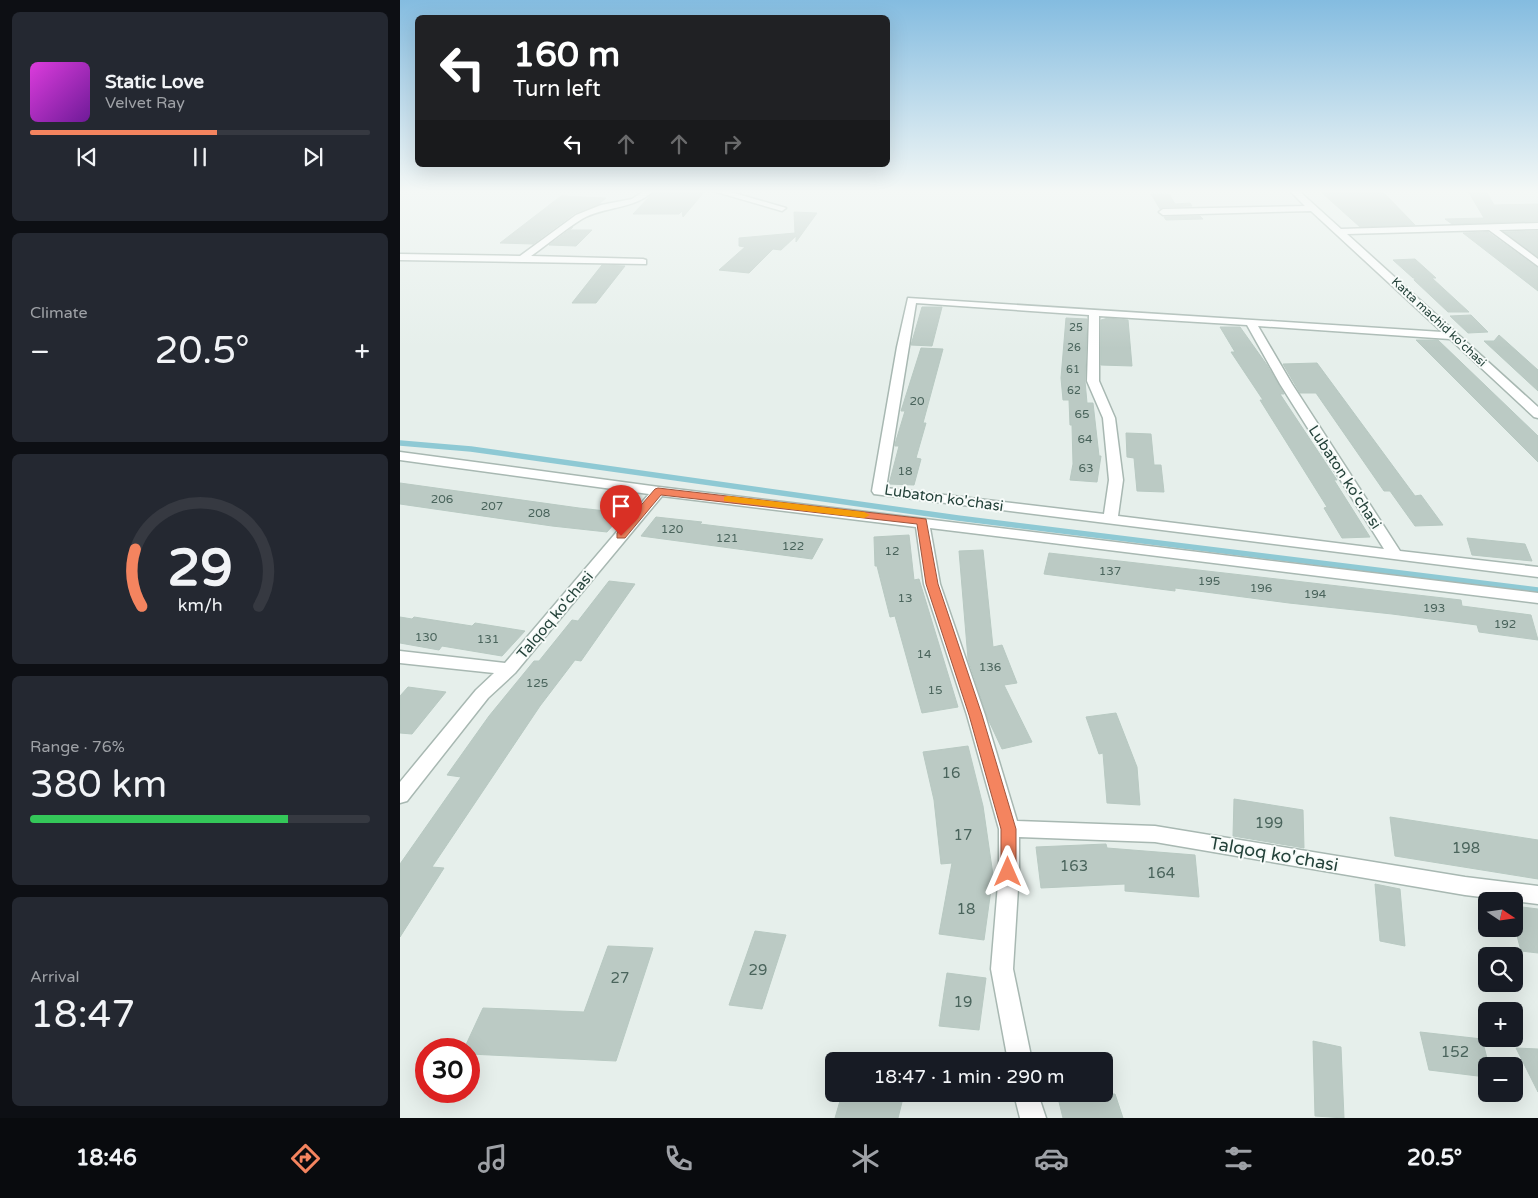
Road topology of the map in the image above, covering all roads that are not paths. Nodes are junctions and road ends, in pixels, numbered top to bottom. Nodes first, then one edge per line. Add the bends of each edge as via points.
1 (543, 243) edge
2 (1353, 243) edge
3 (1512, 243) edge
4 (400, 257) edge
5 (522, 259) junction
6 (643, 262) dead end
7 (1538, 263) edge
8 (1094, 312) junction
9 (1251, 322) junction
10 (1454, 336) junction
11 (1538, 414) edge
12 (400, 456) edge
13 (658, 491) junction
14 (1110, 520) junction
15 (922, 522) junction
16 (1394, 553) junction
17 (1538, 572) edge
18 (1538, 598) edge
19 (400, 657) edge
20 (509, 669) junction
21 (400, 796) edge
22 (1009, 829) junction
23 (1538, 895) edge
24 (1018, 1052) edge
25 (1028, 1102) edge
26 (1033, 1118) edge

1 - 5 street
2 - 10 street, Katta machid ko'chasi
3 - 7 street
4 - 5 street
5 - 6 street
8 - 9 street
8 - 14 street via 1094,381 1109,418 1116,480
8 - 14 street, Lubaton ko'chasi via 912,300 900,349 889,438 878,491
9 - 10 street
9 - 16 street, Lubaton ko'chasi via 1286,384
10 - 11 street, Katta machid ko'chasi
12 - 13 street
13 - 15 street
13 - 20 street, Talqoq ko'chasi
14 - 16 street, Lubaton ko'chasi
15 - 18 street
15 - 22 street via 932,584 976,715
16 - 17 street, Lubaton ko'chasi
19 - 20 street, Talqoq ko'chasi
20 - 21 street, Talqoq ko'chasi via 482,694
22 - 23 street, Talqoq ko'chasi via 1155,834 1465,886
22 - 24 street via 1002,969
25 - 26 street

